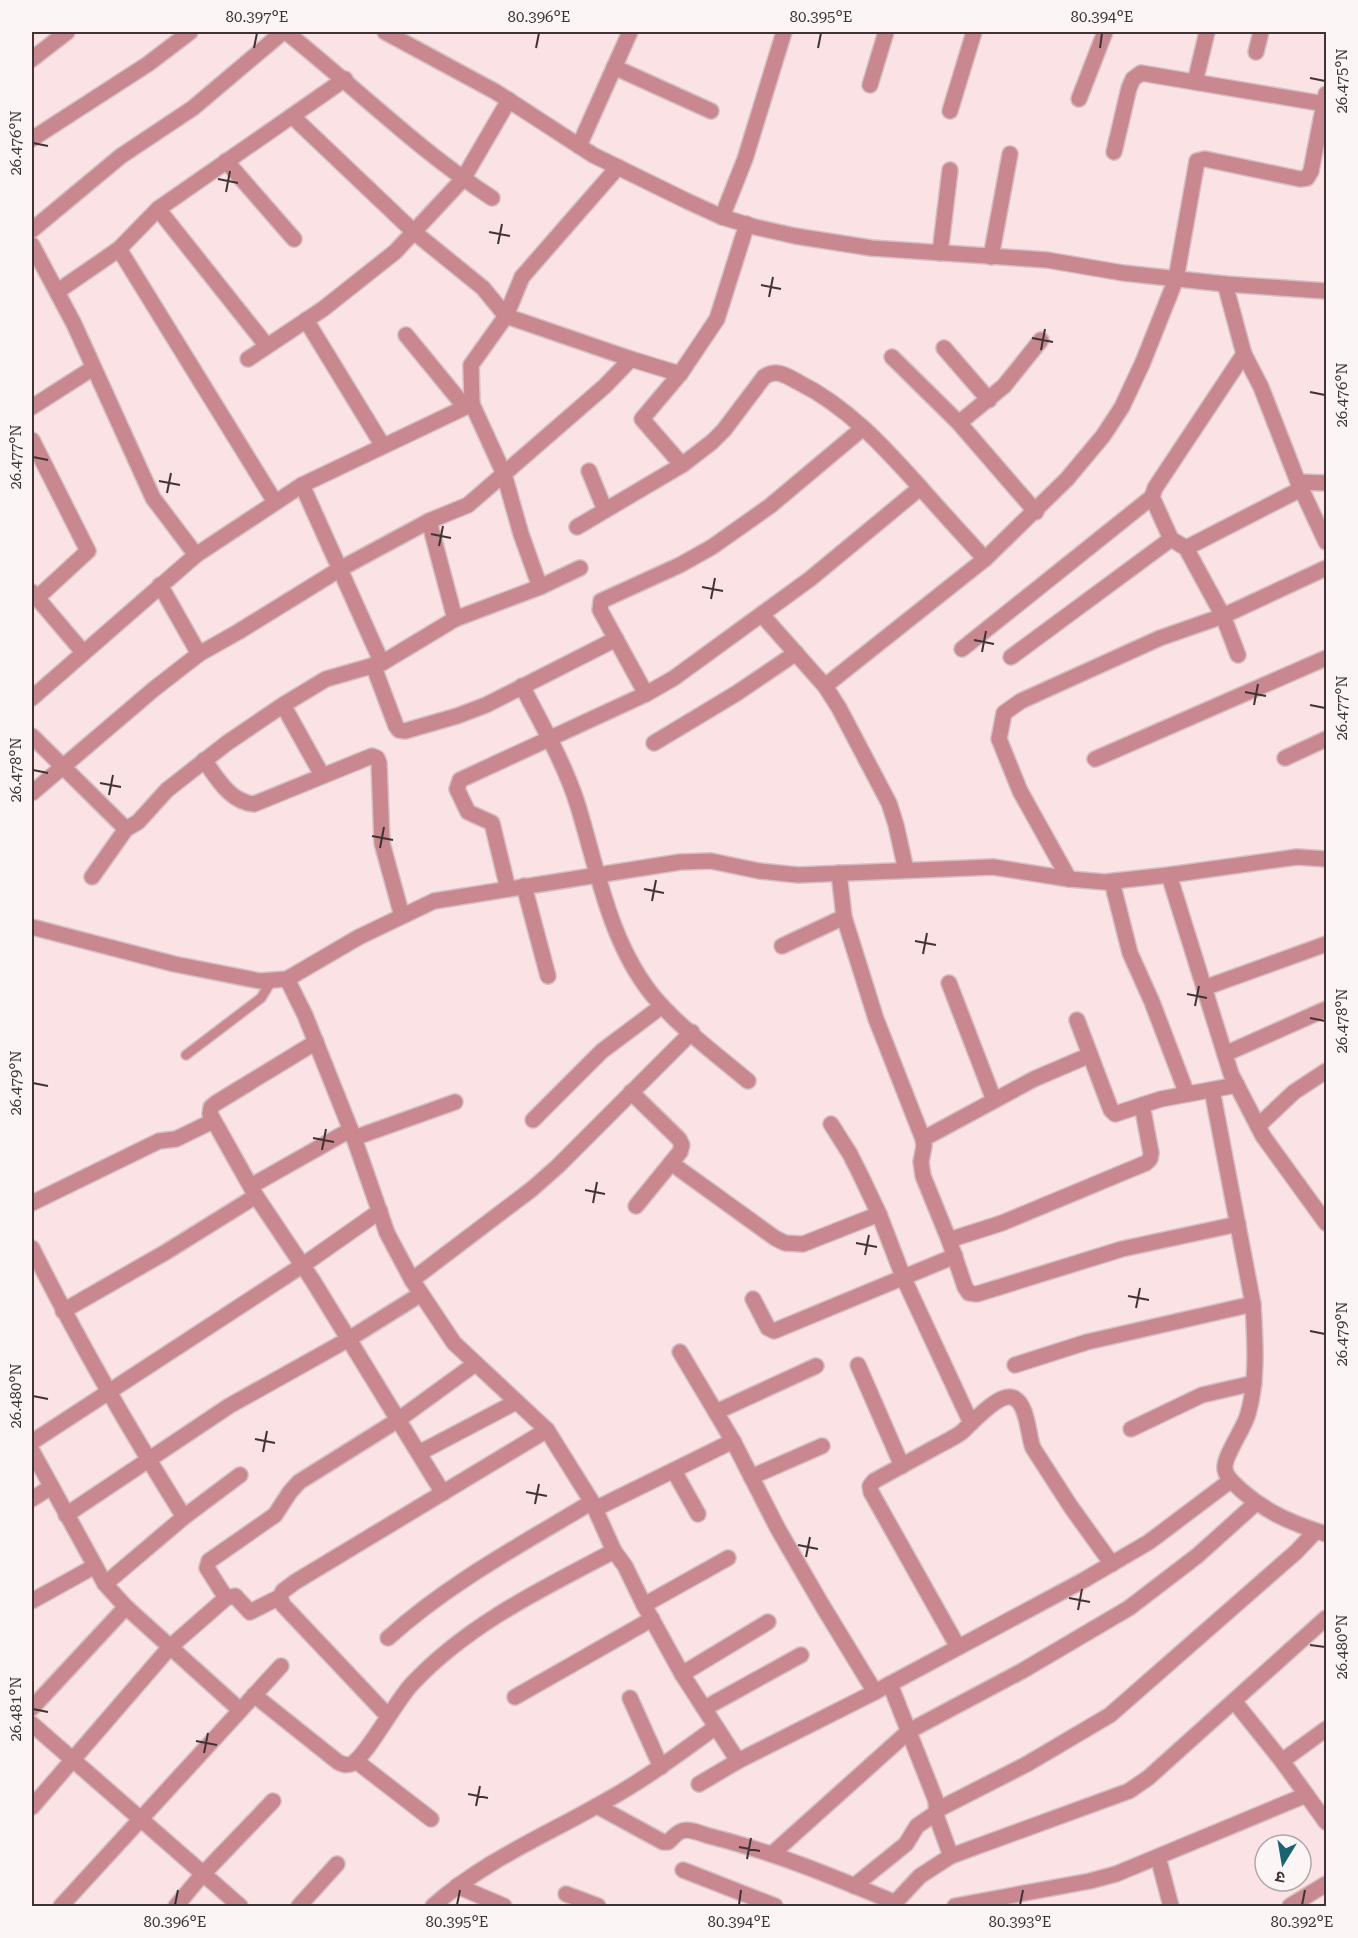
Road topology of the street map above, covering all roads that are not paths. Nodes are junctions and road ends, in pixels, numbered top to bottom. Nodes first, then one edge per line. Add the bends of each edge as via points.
1 (67, 32) edge
2 (190, 32) edge
3 (285, 32) edge
4 (385, 32) edge
5 (630, 32) edge
6 (784, 32) edge
7 (886, 32) edge
8 (974, 32) edge
9 (1105, 32) edge
10 (1207, 32) edge
11 (1261, 32) edge
12 (1257, 52) dead end
13 (32, 59) edge
14 (614, 68) junction
15 (345, 79) junction
16 (1195, 82) junction
17 (870, 85) dead end
18 (1079, 99) dead end
19 (1325, 99) edge
20 (509, 100) junction
21 (711, 111) dead end
22 (950, 111) dead end
23 (292, 116) junction
24 (32, 139) edge
25 (579, 146) junction
26 (1114, 153) dead end
27 (1010, 154) dead end
28 (226, 161) junction
29 (618, 167) junction
30 (950, 170) dead end
31 (463, 179) junction
32 (492, 198) dead end
33 (158, 209) junction
34 (722, 217) junction
35 (747, 224) junction
36 (32, 230) edge
37 (414, 232) junction
38 (294, 239) dead end
39 (32, 245) edge
40 (119, 249) junction
41 (940, 253) junction
42 (991, 257) junction
43 (1176, 279) junction
44 (1226, 284) junction
45 (58, 291) junction
46 (1326, 291) edge
47 (506, 316) junction
48 (306, 320) junction
49 (406, 334) dead end
50 (1041, 340) dead end
51 (267, 346) junction
52 (944, 348) dead end
53 (1244, 354) junction
54 (891, 357) dead end
55 (248, 359) dead end
56 (630, 360) junction
57 (93, 368) junction
58 (680, 374) junction
59 (989, 400) junction
60 (469, 406) junction
61 (32, 407) edge
62 (959, 423) junction
63 (863, 428) junction
64 (32, 440) edge
65 (383, 446) junction
66 (682, 465) junction
67 (589, 471) dead end
68 (504, 474) junction
69 (1326, 483) edge
70 (302, 485) junction
71 (1300, 486) junction
72 (920, 488) junction
73 (1152, 497) junction
74 (275, 502) junction
75 (605, 510) junction
76 (1036, 512) junction
77 (429, 521) junction
78 (577, 527) dead end
79 (1171, 540) junction
80 (1326, 542) edge
81 (1186, 548) junction
82 (196, 555) junction
83 (985, 559) junction
84 (580, 568) dead end
85 (1326, 568) edge
86 (340, 569) junction
87 (160, 585) junction
88 (540, 587) junction
89 (34, 595) edge
90 (762, 615) junction
91 (1223, 616) junction
92 (455, 620) junction
93 (616, 639) junction
94 (962, 649) dead end
95 (84, 652) junction
96 (796, 653) junction
97 (199, 654) junction
98 (1238, 655) dead end
99 (1011, 657) dead end
100 (1326, 658) edge
101 (378, 664) junction
102 (522, 686) junction
103 (825, 686) junction
104 (645, 694) junction
105 (32, 698) edge
106 (284, 705) junction
107 (32, 736) edge
108 (1326, 739) edge
109 (550, 740) junction
110 (654, 743) dead end
111 (1285, 758) dead end
112 (1095, 759) dead end
113 (204, 760) junction
114 (63, 768) junction
115 (322, 775) junction
116 (32, 793) edge
117 (126, 829) junction
118 (1326, 859) edge
119 (906, 870) junction
120 (839, 873) junction
121 (597, 875) junction
122 (1169, 875) junction
123 (92, 877) dead end
124 (1069, 879) junction
125 (1112, 882) junction
126 (524, 886) junction
127 (508, 889) junction
128 (402, 916) junction
129 (844, 917) junction
130 (32, 927) edge
131 (1326, 944) edge
132 (782, 946) dead end
133 (548, 976) dead end
134 (279, 980) junction
135 (949, 983) dead end
136 (1204, 988) junction
137 (662, 1006) junction
138 (1326, 1009) edge
139 (1077, 1020) dead end
140 (692, 1032) junction
141 (316, 1042) junction
142 (1225, 1054) junction
143 (186, 1055) dead end
144 (1090, 1055) junction
145 (1324, 1077) edge
146 (748, 1081) dead end
147 (1236, 1085) junction
148 (1212, 1090) junction
149 (631, 1092) junction
150 (1187, 1094) junction
151 (994, 1100) junction
152 (455, 1102) dead end
153 (1142, 1105) junction
154 (532, 1120) dead end
155 (213, 1121) junction
156 (831, 1125) dead end
157 (1258, 1126) junction
158 (352, 1134) junction
159 (923, 1139) junction
160 (671, 1163) junction
161 (253, 1191) junction
162 (32, 1203) edge
163 (636, 1206) dead end
164 (380, 1211) junction
165 (879, 1214) junction
166 (1326, 1223) edge
167 (1238, 1224) junction
168 (950, 1240) junction
169 (32, 1248) edge
170 (955, 1256) junction
171 (303, 1265) junction
172 (904, 1279) junction
173 (412, 1280) junction
174 (421, 1294) junction
175 (753, 1299) dead end
176 (1253, 1304) junction
177 (63, 1311) junction
178 (349, 1339) junction
179 (680, 1352) dead end
180 (475, 1364) junction
181 (858, 1365) dead end
182 (1015, 1365) dead end
183 (816, 1366) dead end
184 (1254, 1383) junction
185 (107, 1391) junction
186 (516, 1402) junction
187 (716, 1412) junction
188 (398, 1420) junction
189 (971, 1423) junction
190 (1131, 1429) dead end
191 (547, 1430) junction
192 (32, 1442) edge
193 (733, 1442) junction
194 (822, 1446) dead end
195 (32, 1451) edge
196 (418, 1453) junction
197 (149, 1461) junction
198 (902, 1466) junction
199 (674, 1471) junction
200 (240, 1475) dead end
201 (752, 1477) junction
202 (1230, 1480) junction
203 (51, 1486) junction
204 (443, 1492) junction
205 (32, 1498) edge
206 (1256, 1503) junction
207 (593, 1506) junction
208 (698, 1514) dead end
209 (66, 1515) junction
210 (184, 1517) junction
211 (1321, 1533) edge
212 (614, 1551) junction
213 (728, 1558) dead end
214 (1112, 1564) junction
215 (95, 1566) junction
216 (105, 1584) junction
217 (280, 1597) junction
218 (226, 1598) junction
219 (32, 1601) edge
220 (126, 1607) junction
221 (648, 1612) junction
222 (1326, 1618) edge
223 (768, 1622) dead end
224 (388, 1638) dead end
225 (170, 1647) junction
226 (958, 1647) junction
227 (801, 1655) dead end
228 (281, 1666) dead end
229 (682, 1674) junction
230 (890, 1684) junction
231 (875, 1692) junction
232 (254, 1695) junction
233 (515, 1697) dead end
234 (630, 1698) dead end
235 (1234, 1701) junction
236 (32, 1708) edge
237 (705, 1708) junction
238 (240, 1710) junction
239 (388, 1716) junction
240 (32, 1724) edge
241 (716, 1727) junction
242 (1326, 1729) edge
243 (909, 1731) junction
244 (72, 1760) junction
245 (356, 1761) junction
246 (738, 1761) junction
247 (1282, 1761) junction
248 (662, 1767) junction
249 (699, 1784) dead end
250 (1306, 1795) junction
251 (273, 1801) dead end
252 (597, 1806) junction
253 (32, 1807) edge
254 (937, 1812) junction
255 (430, 1819) dead end
256 (140, 1820) junction
257 (1326, 1822) edge
258 (772, 1854) junction
259 (951, 1856) junction
260 (1158, 1857) junction
261 (337, 1864) dead end
262 (683, 1870) dead end
263 (202, 1875) junction
264 (1326, 1884) edge
265 (457, 1886) junction
266 (854, 1886) junction
267 (566, 1894) dead end
268 (894, 1905) edge
269 (972, 1905) edge
270 (61, 1906) edge
271 (176, 1906) edge
272 (240, 1906) edge
273 (299, 1906) edge
274 (434, 1906) edge
275 (504, 1906) edge
276 (598, 1906) edge
277 (775, 1906) edge
278 (955, 1906) edge
279 (1171, 1906) edge
280 (1290, 1906) edge

1 - 13 street
2 - 24 street
3 - 15 street
3 - 36 street via 193,108 121,156
4 - 20 street
5 - 14 street
6 - 34 street via 745,159
7 - 17 street
8 - 22 street
9 - 18 street
10 - 16 street
11 - 12 street
14 - 21 street
14 - 25 street
15 - 23 street
15 - 31 street
16 - 19 street
16 - 26 street via 1146,74 1136,76 1129,88
19 - 43 street via 1307,178 1205,159 1197,161
20 - 25 street
20 - 31 street
23 - 28 street
23 - 37 street
25 - 29 street
27 - 42 street
28 - 33 street
28 - 38 street
29 - 34 street
29 - 47 street via 522,277
30 - 41 street
31 - 32 street
31 - 37 street
33 - 40 street
33 - 51 street
34 - 35 street
35 - 41 street via 871,248
35 - 58 street via 717,319
37 - 47 street via 483,288
37 - 48 street via 395,252
39 - 45 street
40 - 45 street
40 - 74 street
41 - 42 street
42 - 43 street via 1047,260
43 - 44 street
43 - 76 street via 1122,407 1103,436
44 - 46 street
44 - 53 street
45 - 57 street
47 - 56 street
47 - 60 street via 471,365
48 - 51 street
48 - 65 street
49 - 60 street
50 - 59 street
51 - 55 street
52 - 59 street
53 - 71 street
53 - 73 street
54 - 62 street
56 - 58 street
56 - 68 street
57 - 61 street
57 - 82 street via 153,498
58 - 66 street via 642,419
59 - 62 street
60 - 65 street
60 - 68 street
62 - 76 street
63 - 66 street via 814,390 773,372 764,377 724,430
63 - 72 street
63 - 93 street via 770,506 712,547 600,601 600,610
64 - 89 street via 88,551
65 - 70 street
66 - 75 street
67 - 75 street
68 - 77 street via 468,506
68 - 88 street
69 - 71 street
70 - 74 street
70 - 86 street
71 - 80 street
71 - 81 street
72 - 83 street
72 - 90 street
73 - 79 street
73 - 94 street
74 - 82 street
75 - 78 street
76 - 83 street
77 - 86 street
77 - 92 street
79 - 81 street
79 - 99 street
81 - 91 street
82 - 87 street
83 - 103 street
84 - 88 street
85 - 91 street
86 - 97 street
86 - 101 street
87 - 95 street
87 - 97 street
88 - 92 street
89 - 95 street
90 - 96 street
90 - 104 street
91 - 98 street
91 - 124 street via 1161,638 1021,701 1004,713 999,739 1020,791
92 - 101 street
93 - 102 street
93 - 104 street
95 - 105 street
96 - 103 street
96 - 110 street
97 - 114 street
100 - 112 street
101 - 102 street via 396,726 402,731 458,716
101 - 106 street via 326,679
102 - 109 street
103 - 119 street via 888,803
104 - 109 street
106 - 113 street
106 - 115 street
107 - 114 street
108 - 111 street
109 - 121 street via 577,804
109 - 127 street via 458,783 468,812 492,823
113 - 115 street via 231,794 246,803 263,801
113 - 117 street
114 - 116 street
114 - 117 street
115 - 128 street via 372,756 379,760 382,843
117 - 123 street
118 - 122 street via 1297,857
119 - 120 street
119 - 124 street via 993,867
120 - 121 street via 788,874 711,861
120 - 129 street
121 - 126 street
121 - 137 street via 618,936
122 - 125 street
122 - 136 street
124 - 125 street
125 - 150 street via 1130,953
126 - 127 street
126 - 133 street
127 - 128 street via 434,901
128 - 134 street
129 - 132 street
129 - 159 street via 876,1019
130 - 134 street via 174,964 260,981
131 - 136 street
134 - 141 street
134 - 143 lane
135 - 151 street
136 - 142 street
137 - 140 street
137 - 154 street via 602,1051
138 - 142 street
139 - 144 street
140 - 146 street
140 - 149 street
141 - 155 street via 216,1103 209,1112
141 - 158 street
142 - 147 street
144 - 151 street
144 - 153 street via 1112,1113
145 - 157 street via 1294,1092
147 - 148 street
147 - 157 street
148 - 150 street
148 - 167 street
149 - 160 street via 682,1142
149 - 173 street via 532,1189
150 - 153 street
151 - 159 street
152 - 158 street
153 - 168 street via 1151,1153 1146,1162 1002,1223
155 - 161 street
155 - 162 street via 176,1139 159,1141
156 - 165 street
157 - 166 street
158 - 161 street
158 - 164 street
159 - 168 street via 923,1176
160 - 163 street
160 - 165 street via 785,1243 803,1244
161 - 171 street
161 - 177 street via 166,1252
164 - 171 street
164 - 173 street
165 - 172 street
167 - 170 street via 1122,1249 977,1294 966,1291
167 - 176 street
168 - 170 street
169 - 177 street
170 - 172 street
171 - 178 street
171 - 185 street
172 - 175 street via 774,1331 768,1328
172 - 189 street
173 - 174 street
174 - 178 street
174 - 180 street via 454,1343
176 - 182 street via 1087,1342
176 - 184 street
177 - 185 street
178 - 188 street
178 - 197 street via 229,1406
179 - 187 street
180 - 186 street
180 - 188 street
181 - 198 street
183 - 187 street
184 - 190 street via 1202,1395
184 - 202 street via 1248,1415 1226,1460
185 - 192 street
185 - 197 street
186 - 191 street
186 - 196 street
187 - 193 street
188 - 196 street
188 - 218 street via 299,1482 275,1515 209,1561 207,1568
189 - 198 street
189 - 214 street via 1007,1397 1016,1399 1028,1422 1033,1448
191 - 204 street
191 - 207 street
193 - 199 street
193 - 201 street
194 - 201 street
195 - 203 street
196 - 204 street
197 - 209 street
197 - 210 street
198 - 226 street via 872,1483 871,1492
199 - 207 street
199 - 208 street
200 - 210 street
201 - 231 street
202 - 206 street
202 - 214 street via 1149,1542
203 - 205 street
203 - 209 street
204 - 217 street via 295,1582
206 - 211 street via 1277,1516
206 - 243 street via 1197,1556 1129,1608
207 - 212 street
207 - 224 street via 492,1561 416,1612
209 - 215 street
210 - 216 street
211 - 254 street via 1110,1715
212 - 221 street via 626,1566
212 - 239 street via 528,1596 461,1639 406,1690
213 - 221 street
214 - 226 street
215 - 216 street
215 - 219 street
216 - 220 street
217 - 218 street via 250,1612 235,1596
217 - 239 street via 283,1605
218 - 225 street
220 - 225 street
220 - 236 street
221 - 229 street
221 - 233 street
222 - 235 street
223 - 229 street
225 - 238 street
225 - 244 street
226 - 230 street
227 - 237 street
228 - 232 street
229 - 237 street
230 - 231 street
230 - 243 street
231 - 246 street
232 - 238 street
232 - 245 street via 338,1762 347,1765
234 - 248 street
235 - 247 street
235 - 259 street via 1149,1778 1129,1791
237 - 241 street
238 - 256 street
239 - 245 street
240 - 244 street
241 - 246 street
241 - 248 street
242 - 247 street
243 - 254 street
243 - 258 street
244 - 253 street
244 - 256 street
245 - 255 street
246 - 249 street
247 - 250 street
248 - 252 street
250 - 257 street
250 - 260 street
251 - 263 street
252 - 258 street via 663,1842 686,1830
252 - 265 street via 499,1858
254 - 259 street
254 - 266 street via 917,1826 906,1844
256 - 263 street
256 - 270 street
258 - 266 street
259 - 268 street via 920,1876
260 - 269 street via 1090,1881
260 - 279 street
261 - 273 street
262 - 277 street
263 - 271 street
263 - 272 street
264 - 280 street
265 - 274 street
265 - 275 street
266 - 268 street
267 - 276 street
269 - 278 street

